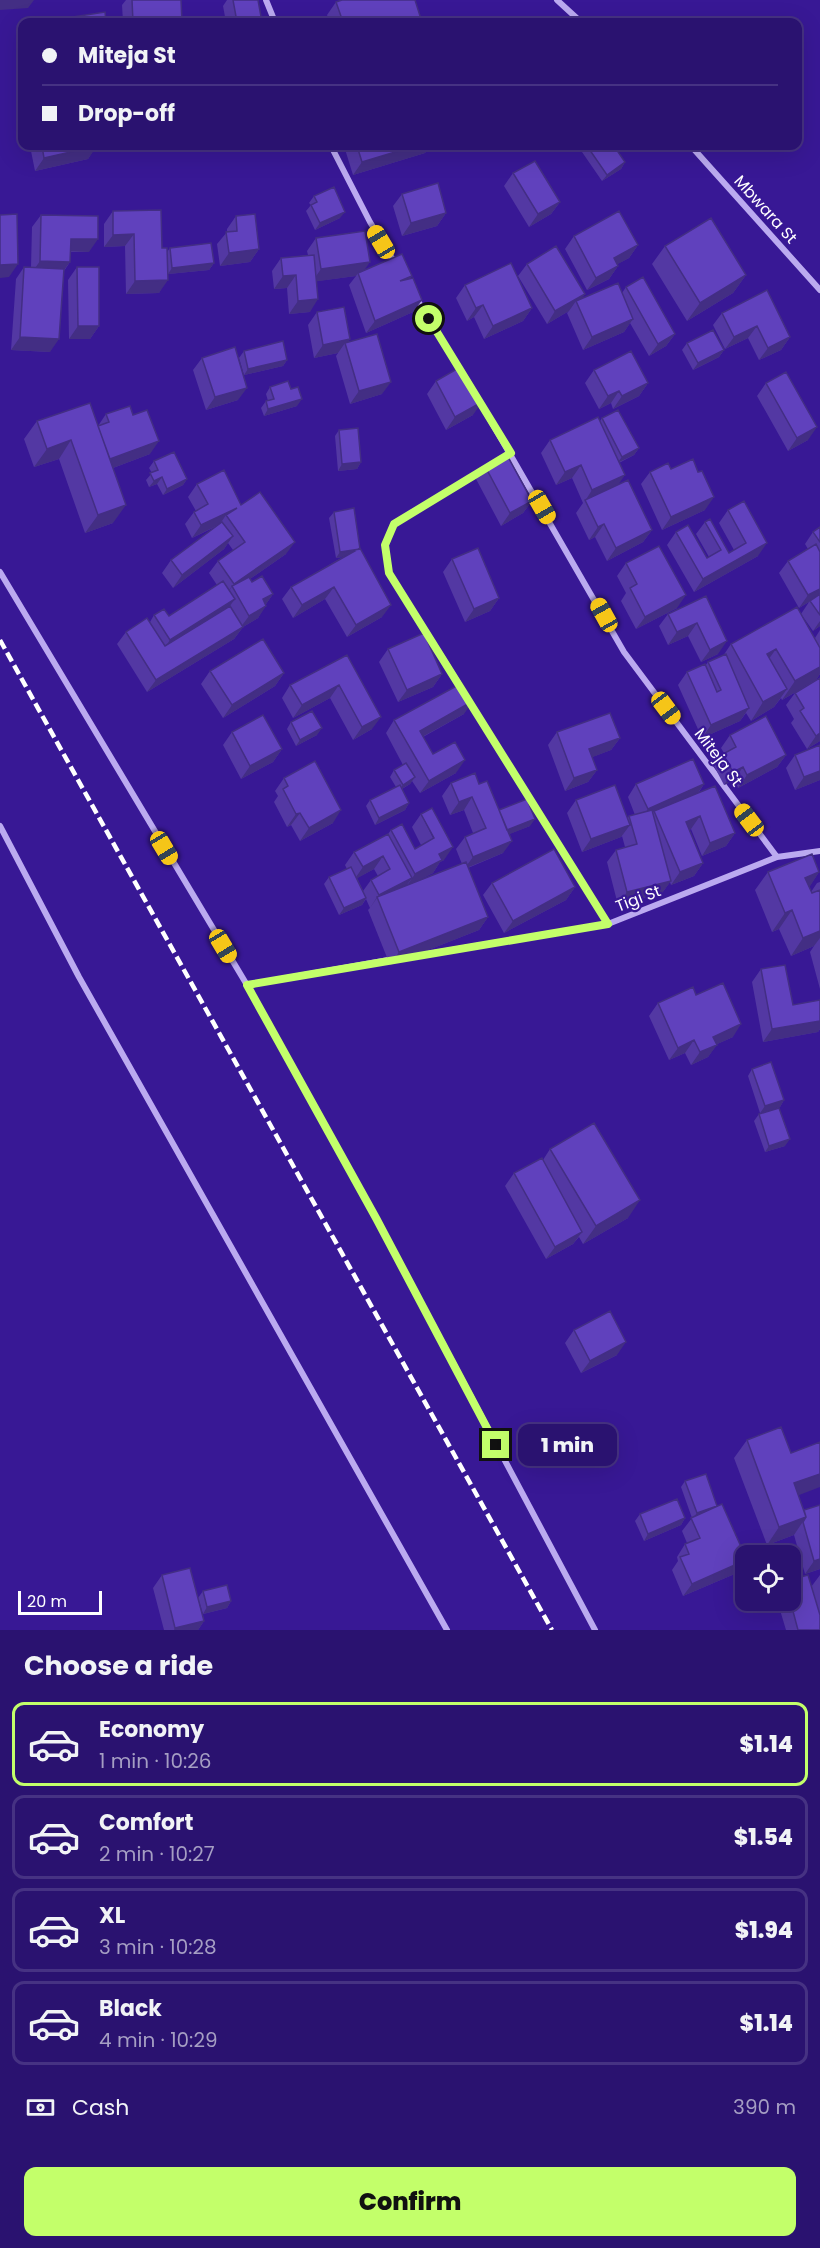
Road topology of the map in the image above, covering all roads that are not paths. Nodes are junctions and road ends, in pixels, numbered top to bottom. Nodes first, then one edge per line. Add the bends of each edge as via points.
1 (266, 0) edge
2 (557, 0) edge
3 (273, 18) edge
4 (577, 18) edge
5 (332, 150) edge
6 (695, 150) edge
7 (400, 272) edge
8 (820, 290) edge
9 (413, 292) edge
10 (468, 383) edge
11 (474, 393) edge
12 (511, 453) junction
13 (501, 459) edge
14 (492, 465) edge
15 (0, 572) edge
16 (0, 826) edge
17 (820, 850) edge
18 (777, 857) junction
19 (608, 924) junction
20 (247, 985) junction
21 (447, 1630) edge
22 (595, 1630) edge

1 - 3 street
2 - 4 street
5 - 7 street
6 - 8 street, Mbwara St
9 - 10 street
11 - 12 street, Miteja St
12 - 13 street
12 - 18 street, Miteja St via 624,652
14 - 19 street via 394,524 385,545 389,573
15 - 20 street
16 - 21 street via 78,977
17 - 18 street, Tigi St
18 - 19 street, Tigi St
19 - 20 street, Tigi St
20 - 22 street

